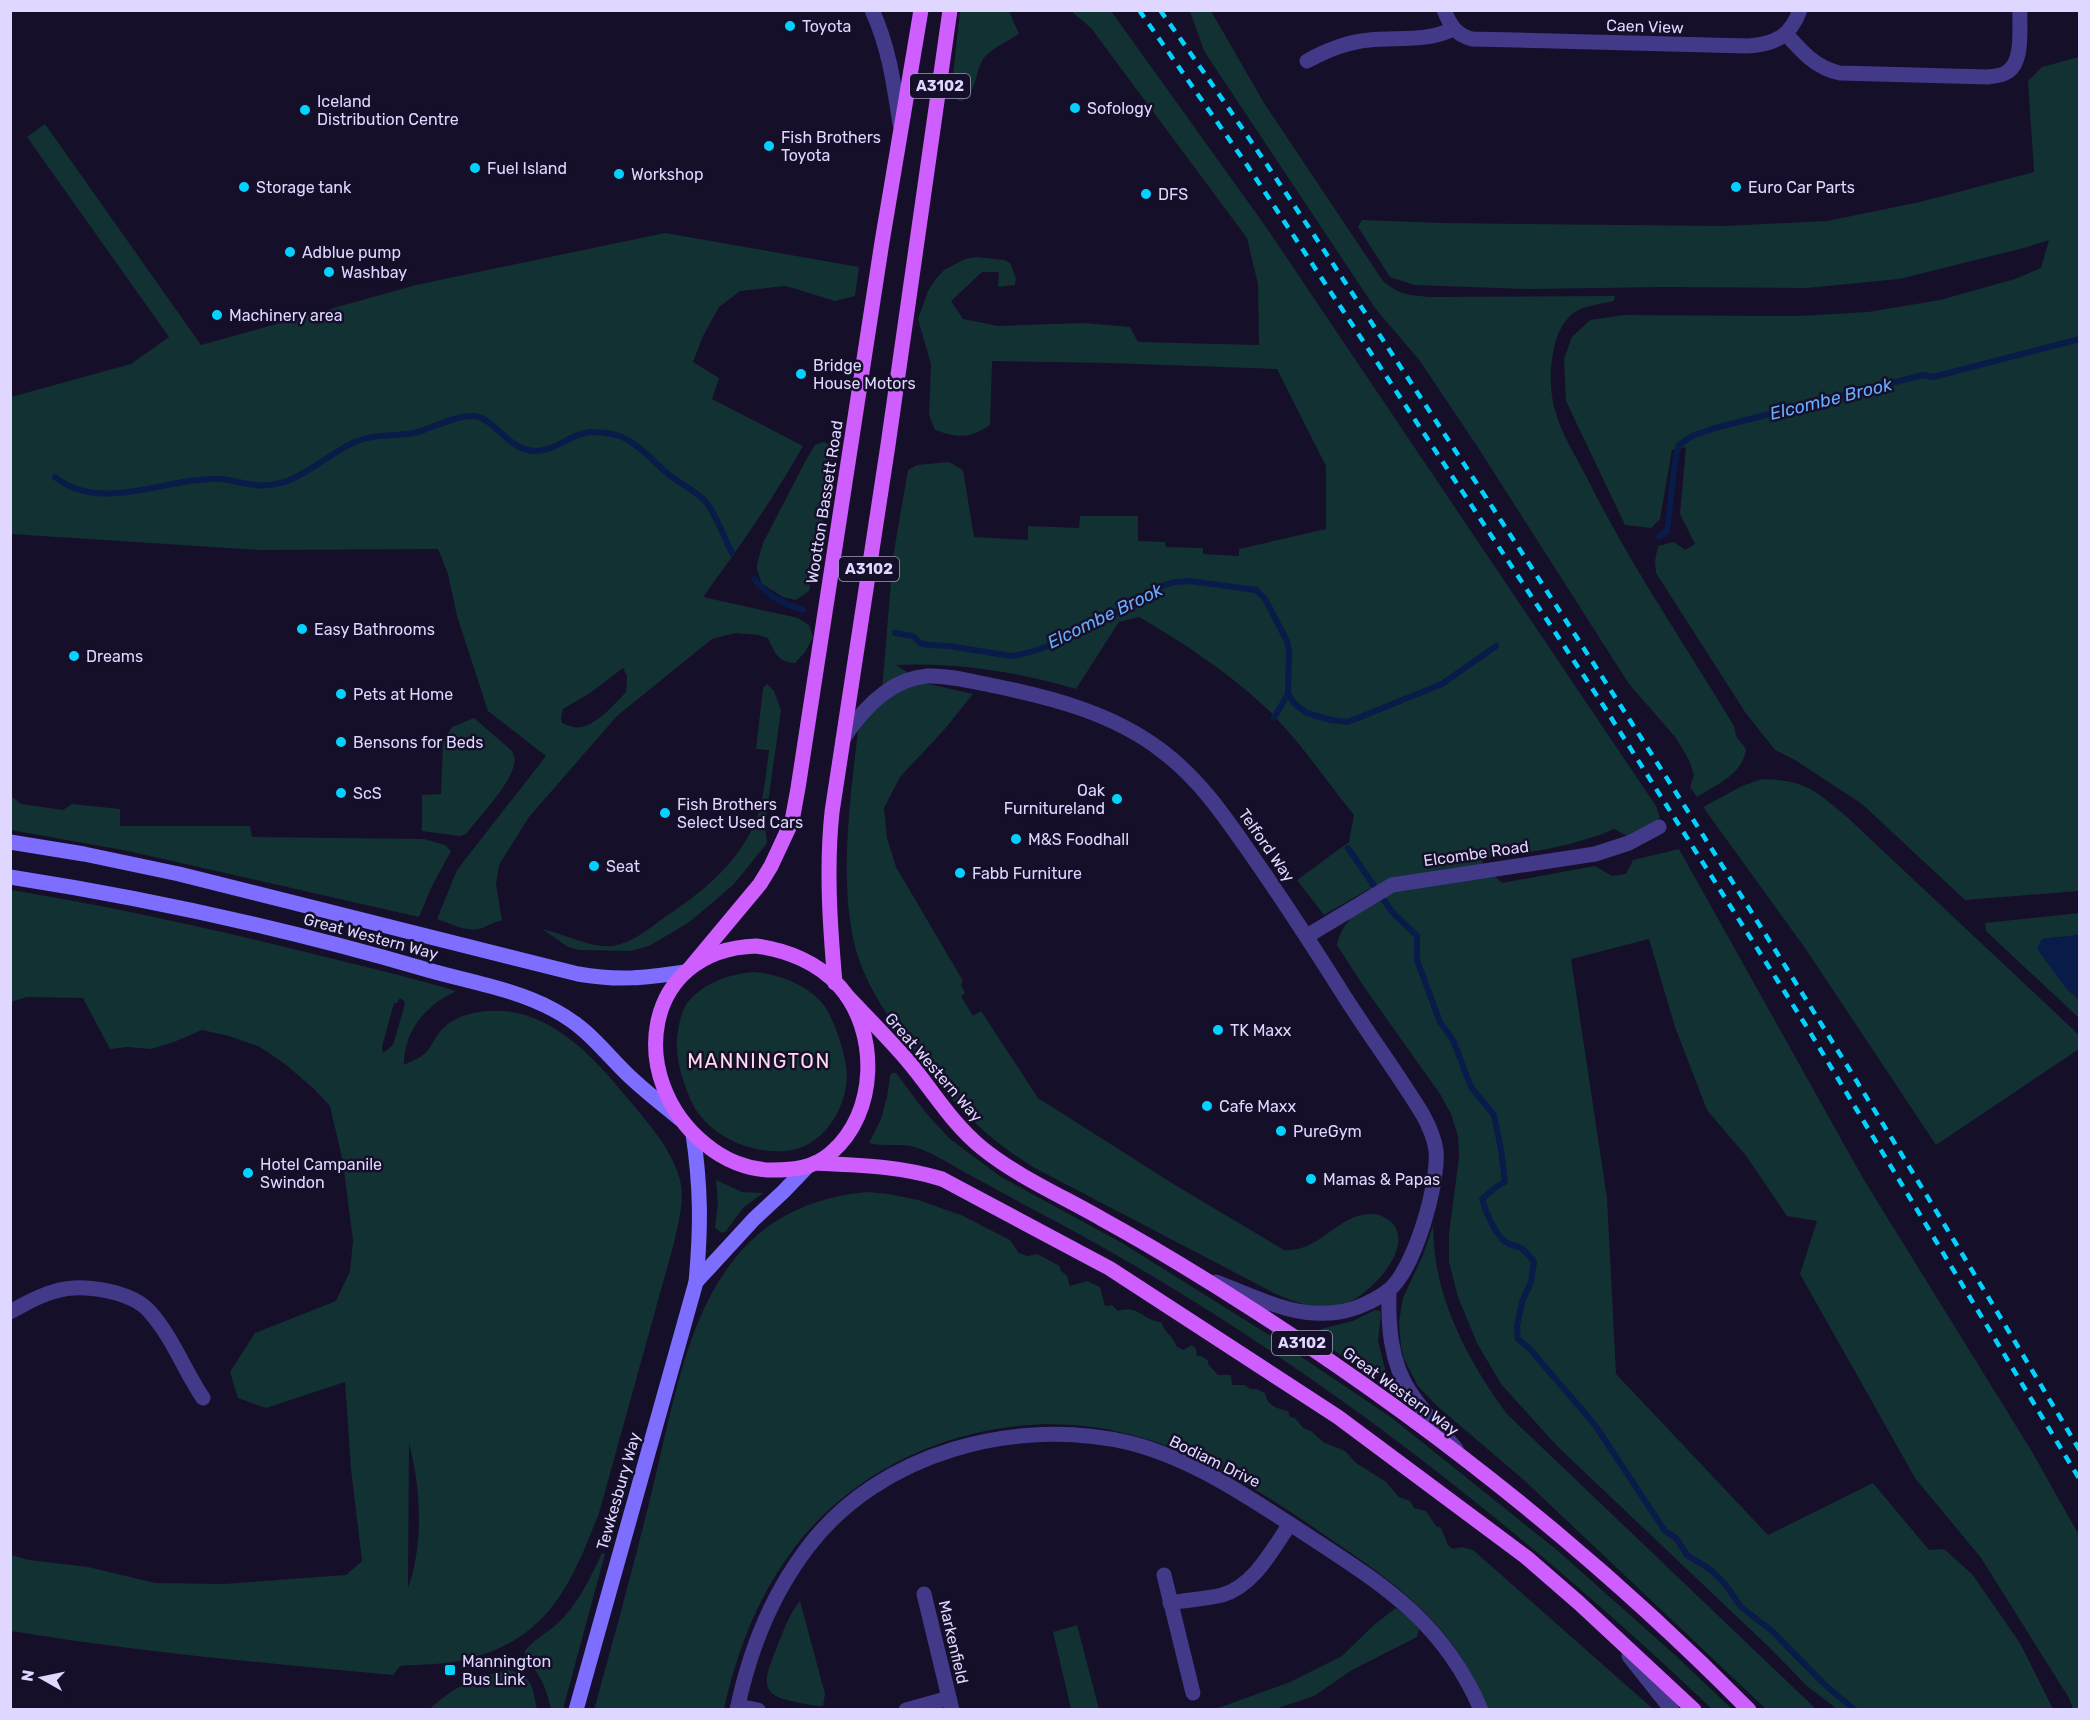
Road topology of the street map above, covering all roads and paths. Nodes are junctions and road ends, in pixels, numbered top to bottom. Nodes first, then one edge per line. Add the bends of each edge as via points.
1 (872, 10) edge
2 (921, 10) edge
3 (950, 10) edge
4 (1444, 10) edge
5 (1800, 10) edge
6 (2020, 10) edge
7 (1453, 29) junction
8 (1786, 34) junction
9 (1307, 61) dead end
10 (900, 127) junction
11 (842, 740) junction
12 (1659, 827) dead end
13 (10, 842) edge
14 (10, 877) edge
15 (1307, 936) junction
16 (687, 970) junction
17 (836, 982) junction
18 (847, 996) junction
19 (680, 1119) junction
20 (693, 1134) junction
21 (811, 1165) junction
22 (1197, 1275) junction
23 (696, 1282) junction
24 (1389, 1290) junction
25 (10, 1312) edge
26 (203, 1398) dead end
27 (1467, 1462) junction
28 (1290, 1524) junction
29 (1164, 1575) dead end
30 (924, 1594) dead end
31 (1170, 1603) junction
32 (1609, 1631) junction
33 (585, 1678) junction
34 (1193, 1693) dead end
35 (950, 1704) edge
36 (738, 1708) edge
37 (576, 1710) edge
38 (584, 1710) edge
39 (758, 1710) edge
40 (906, 1710) edge
41 (1481, 1710) edge
42 (1672, 1710) edge
43 (1694, 1710) edge
44 (1749, 1710) edge

1 - 10 street via 890,61
2 - 10 main road, Wootton Bassett Road / A3102
3 - 11 main road, A3102
4 - 7 street
5 - 8 street
6 - 8 street via 2014,65 2008,72 1988,77 1840,73 1816,64
7 - 8 street, Caen View via 1472,39 1677,45 1765,45
7 - 9 street via 1426,38 1356,42
10 - 16 main road, Wootton Bassett Road / A3102 via 792,821 760,884
11 - 15 street, Telford Way via 878,697 891,688 929,676 976,682 1080,708 1136,733 1163,751 1206,792
11 - 17 main road, A3102 via 828,871
12 - 15 street, Elcombe Road via 1629,843 1594,854 1408,881 1378,892
13 - 16 main road, Great Western Way via 168,872 578,974 626,979
14 - 19 main road, Great Western Way via 307,936 519,995 582,1027 626,1073
15 - 24 street, Telford Way via 1423,1115 1433,1139 1436,1160 1425,1217 1412,1256
16 - 17 main road via 723,950 756,946 804,960
16 - 19 main road via 663,1006 656,1041 658,1072
17 - 18 main road
18 - 21 main road via 858,1016 866,1046 866,1090 848,1134 836,1148
18 - 22 main road, Great Western Way / A3102 via 907,1060 950,1116 984,1149
19 - 20 main road
20 - 21 main road via 723,1157 750,1167 783,1170
20 - 23 main road, Tewkesbury Way via 701,1196
21 - 23 main road, Tewkesbury Way
21 - 32 main road, A3102 via 890,1167 942,1179 1109,1268 1347,1423 1511,1546
22 - 24 street, Telford Way via 1305,1314 1347,1311
22 - 27 main road, Great Western Way / A3102 via 1296,1338
23 - 33 main road, Tewkesbury Way
24 - 27 street via 1390,1332 1399,1371 1410,1392
25 - 26 street via 58,1290 109,1291 136,1301 149,1311 173,1343
27 - 44 main road, Great Western Way / A3102 via 1594,1566
28 - 31 street via 1262,1564 1238,1588 1223,1595
28 - 36 street, Bodiam Drive via 1221,1481 1131,1444 1079,1436 1031,1435 957,1447 879,1484 840,1513 808,1547 762,1627
28 - 41 street, Bodiam Drive via 1423,1620 1469,1682
29 - 31 street
30 - 35 street, Markenfield
31 - 34 street
32 - 42 street
32 - 43 main road, A3102
33 - 37 main road, Tewkesbury Way
33 - 38 street
35 - 40 street, Markenfield
36 - 39 street

